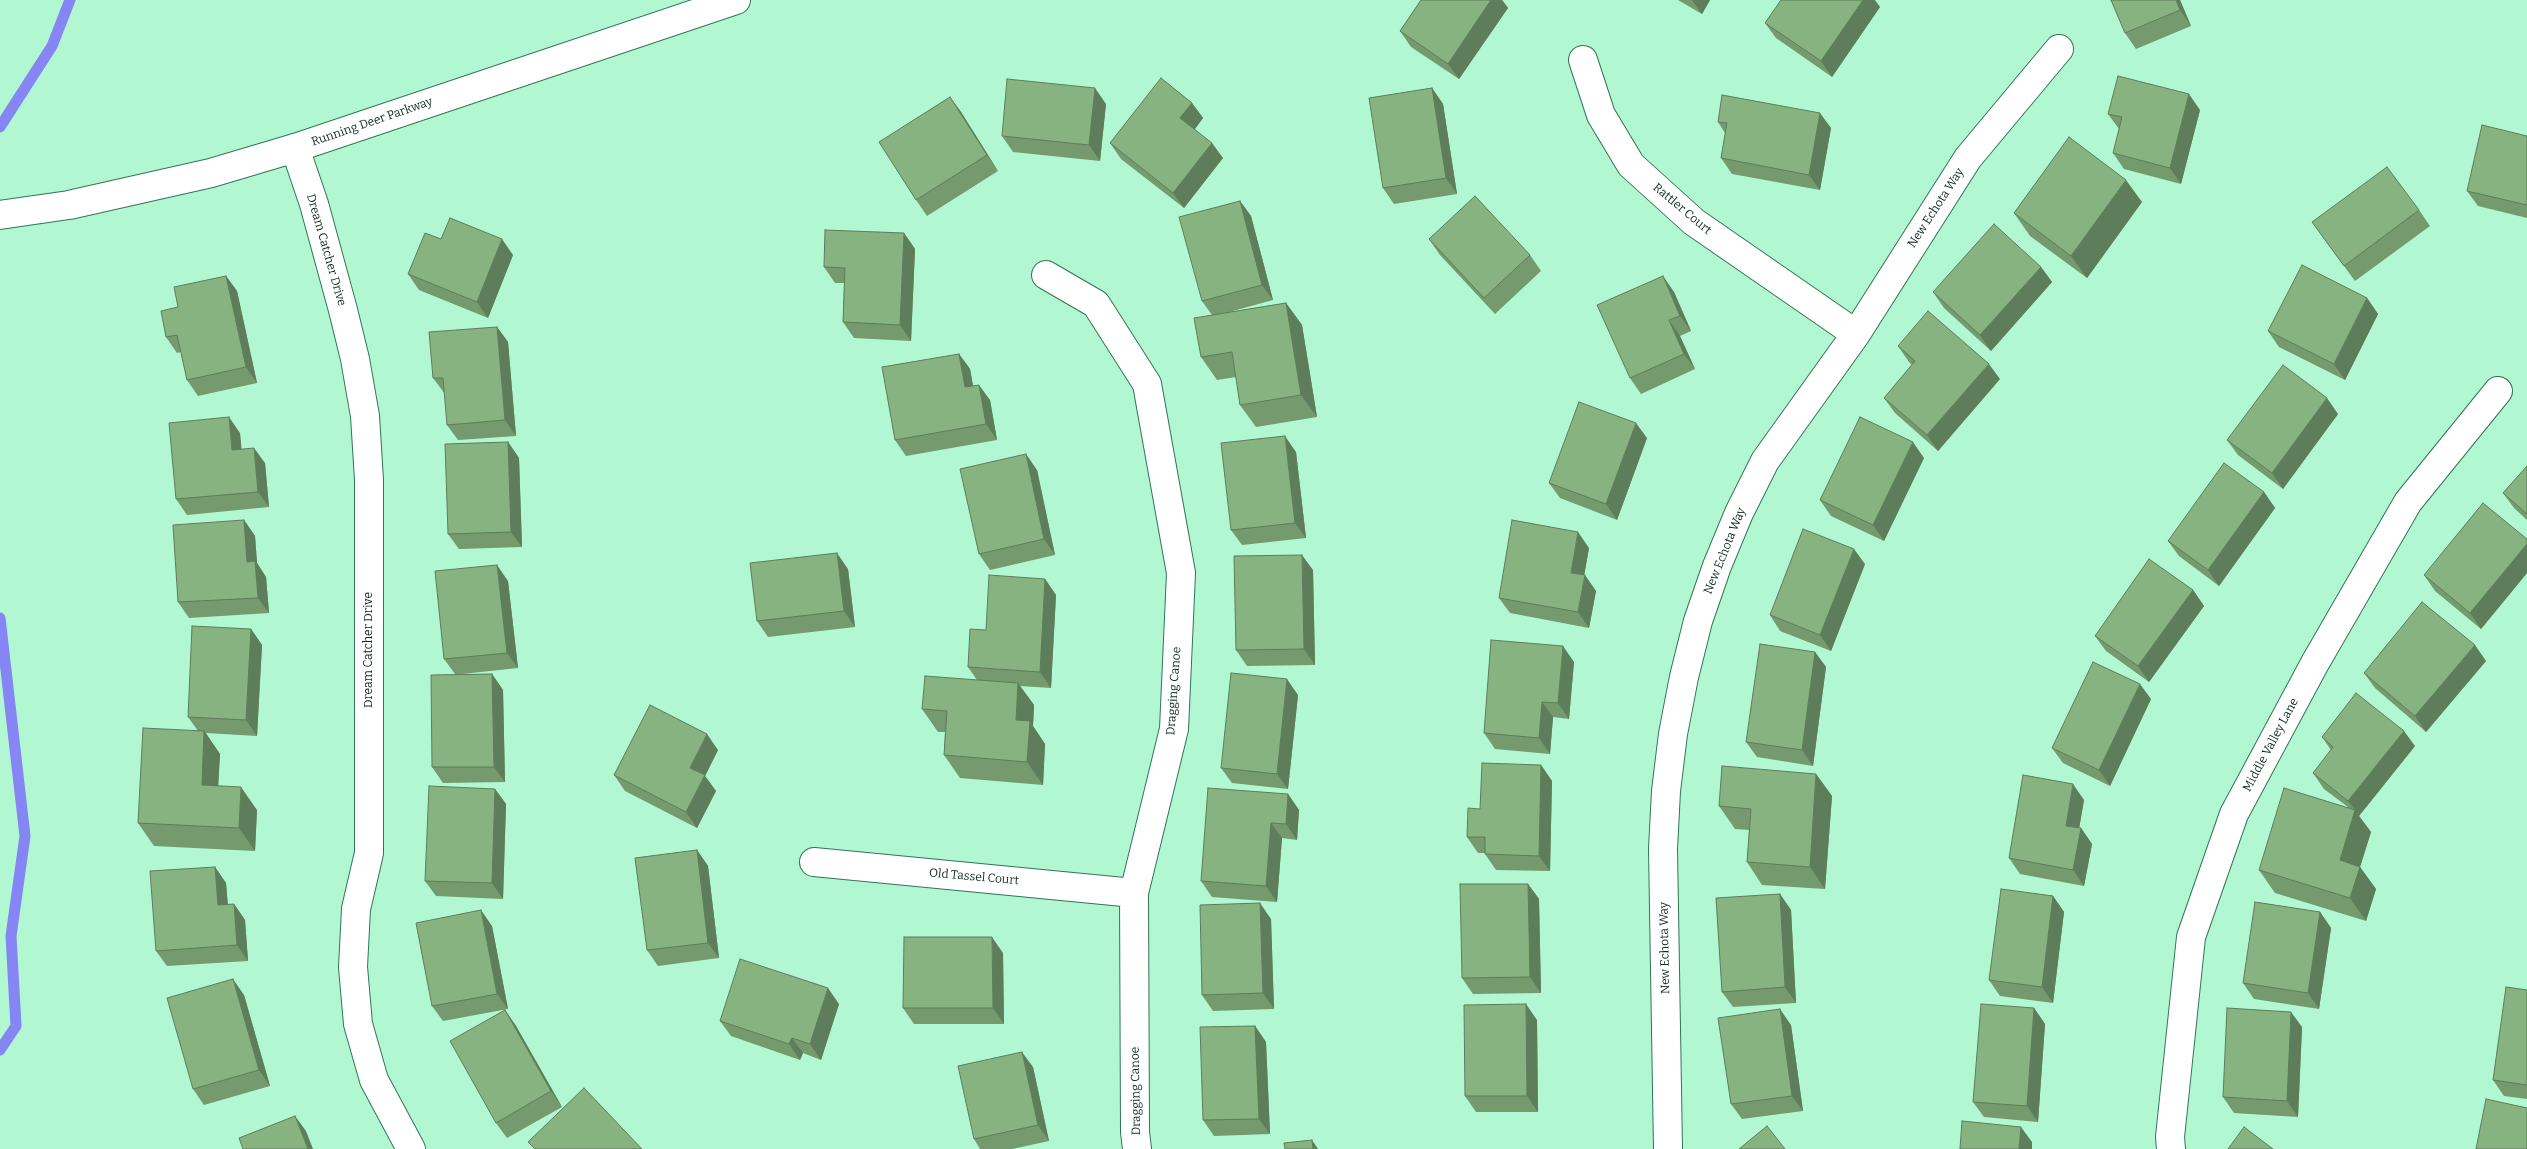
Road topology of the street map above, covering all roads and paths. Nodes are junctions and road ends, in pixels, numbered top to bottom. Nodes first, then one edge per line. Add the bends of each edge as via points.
1 (736, 0) edge
2 (2059, 49) dead end
3 (1583, 60) dead end
4 (295, 148) junction
5 (0, 215) edge
6 (1046, 275) dead end
7 (1856, 334) junction
8 (2498, 391) dead end
9 (814, 862) dead end
10 (1134, 893) junction
11 (411, 1149) edge
12 (1137, 1149) edge
13 (1668, 1149) edge
14 (2171, 1149) edge

1 - 4 street, Running Deer Parkway
2 - 7 street, New Echota Way via 1968,158
3 - 7 street, Rattler Court via 1601,115 1631,165 1694,222
4 - 5 street, Running Deer Parkway via 128,193
4 - 11 street, Dream Catcher Drive via 343,310 365,416 369,480 369,853 356,909 353,967 358,1024 374,1080
6 - 10 street, Dragging Canoe via 1096,304 1146,384 1181,573 1174,729
7 - 13 street, New Echota Way via 1756,478 1717,566 1698,621 1684,677 1666,791 1663,849
8 - 14 street, Middle Valley Lane via 2408,502 2315,663 2234,814 2191,937
9 - 10 street, Old Tassel Court
10 - 12 street, Dragging Canoe

